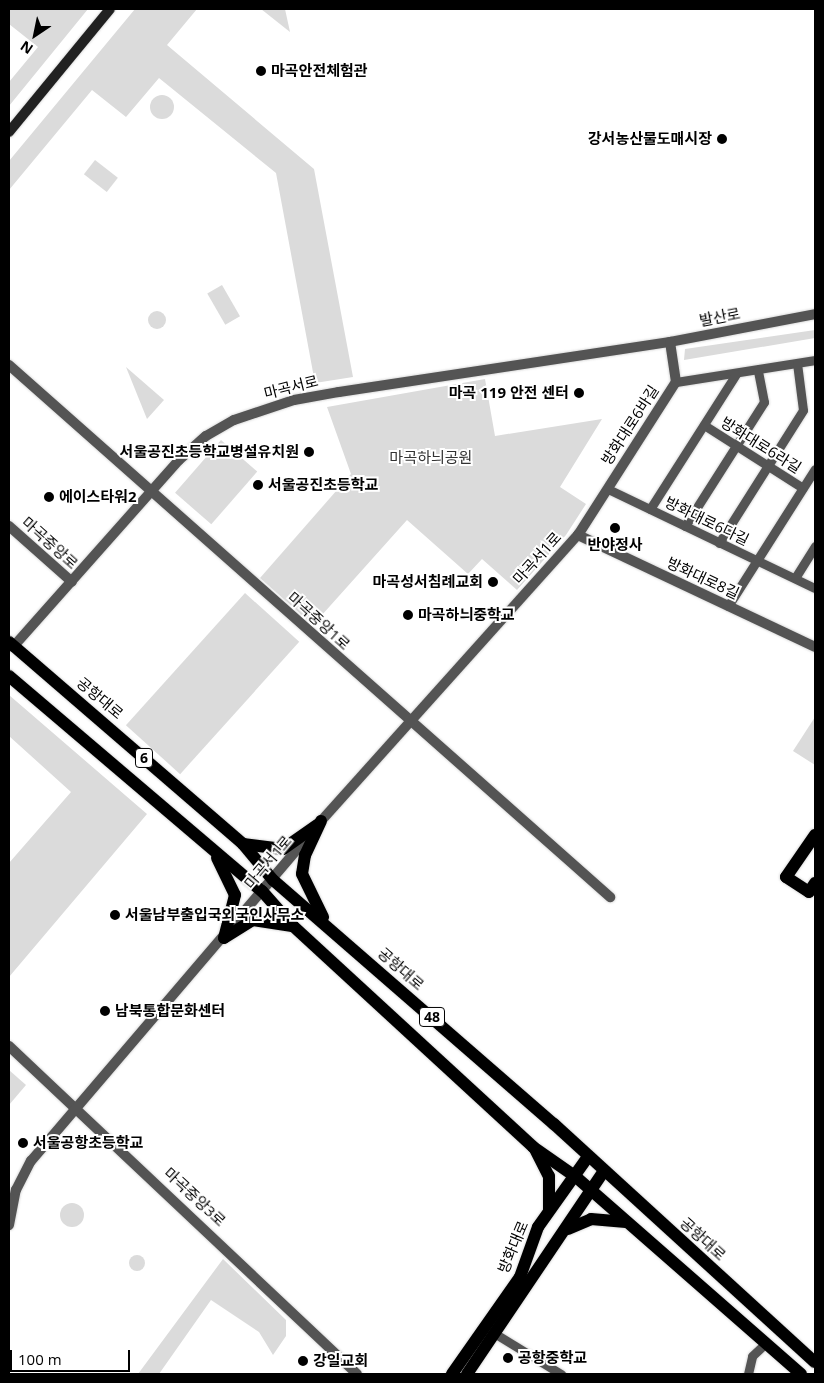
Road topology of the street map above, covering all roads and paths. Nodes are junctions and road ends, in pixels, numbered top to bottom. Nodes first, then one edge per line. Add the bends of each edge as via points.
1 (110, 9) edge
2 (9, 132) edge
3 (815, 314) edge
4 (670, 342) junction
5 (815, 360) edge
6 (796, 363) junction
7 (9, 365) edge
8 (758, 370) junction
9 (736, 374) junction
10 (676, 382) junction
11 (704, 425) junction
12 (736, 446) junction
13 (768, 466) junction
14 (815, 470) edge
15 (608, 488) junction
16 (803, 488) junction
17 (152, 492) junction
18 (650, 509) junction
19 (9, 526) edge
20 (685, 526) junction
21 (578, 535) junction
22 (719, 543) junction
23 (815, 546) edge
24 (757, 561) junction
25 (795, 578) junction
26 (72, 582) junction
27 (815, 588) edge
28 (728, 606) junction
29 (11, 645) edge
30 (815, 647) edge
31 (9, 676) edge
32 (409, 721) junction
33 (321, 822) junction
34 (815, 835) edge
35 (243, 844) junction
36 (212, 850) junction
37 (273, 880) junction
38 (815, 883) edge
39 (262, 891) junction
40 (610, 898) dead end
41 (293, 926) junction
42 (329, 927) junction
43 (224, 938) junction
44 (9, 1046) edge
45 (78, 1108) junction
46 (533, 1147) junction
47 (587, 1158) junction
48 (604, 1172) junction
49 (576, 1176) junction
50 (591, 1190) junction
51 (549, 1210) junction
52 (626, 1222) junction
53 (9, 1225) edge
54 (561, 1234) junction
55 (494, 1333) junction
56 (766, 1343) junction
57 (815, 1362) edge
58 (357, 1374) edge
59 (452, 1374) edge
60 (467, 1374) edge
61 (561, 1374) edge
62 (748, 1374) edge
63 (801, 1374) edge

1 - 2 main road
3 - 4 street, 발산로
4 - 10 street
4 - 17 street, 마곡서로 via 339,392 269,407 206,436
5 - 6 street, 방화대로6바길
6 - 8 street, 방화대로6바길
6 - 13 street via 803,410
7 - 17 street, 마곡중앙1로
8 - 9 street, 방화대로6바길
8 - 12 street via 764,402
9 - 10 street, 방화대로6바길
9 - 11 street
10 - 15 street, 방화대로6바길
11 - 12 street, 방화대로6라길
11 - 18 street
12 - 13 street, 방화대로6라길
12 - 20 street
13 - 16 street, 방화대로6라길
13 - 22 street
14 - 16 street, 방화대로6라길
15 - 18 street, 방화대로6다길
15 - 21 street, 방화대로6바길
16 - 24 street, 방화대로6라길
17 - 26 street, 마곡서로
17 - 32 street, 마곡중앙1로
18 - 20 street, 방화대로6다길
19 - 26 street, 마곡중앙로
20 - 22 street, 방화대로6다길
21 - 28 street, 방화대로8길
21 - 32 street, 마곡서1로
22 - 24 street, 방화대로6다길
23 - 25 street
24 - 25 street, 방화대로6다길
24 - 28 street, 방화대로6라길
25 - 27 street, 방화대로6다길
26 - 29 street, 마곡서로
28 - 30 street, 방화대로8길
29 - 35 main road, 공항대로 / 6
31 - 36 main road, 6
32 - 33 street, 마곡서1로
32 - 40 street, 마곡중앙1로
33 - 35 main road via 283,849
33 - 37 street, 마곡서1로
33 - 42 main road via 305,855 302,874
34 - 38 main road via 786,877 809,892
35 - 37 main road, 공항대로 / 6
36 - 39 main road, 6
36 - 43 main road via 235,895
37 - 39 street, 마곡서1로
37 - 42 main road, 공항대로 / 48
39 - 41 main road, 48
39 - 43 street, 마곡서1로
41 - 43 main road via 253,920
41 - 46 main road, 48
42 - 47 main road, 공항대로 / 48 via 554,1124
43 - 45 street, 마곡서1로
44 - 45 street, 마곡중앙3로
45 - 53 street, 마곡서1로 via 31,1161 16,1190
45 - 58 street, 마곡중앙3로
46 - 49 main road, 48
46 - 51 main road via 549,1176
47 - 48 main road, 공항대로 / 48
47 - 49 main road, 방화대로
48 - 50 main road, 방화대로
48 - 57 main road, 공항대로 / 48
49 - 50 main road, 48
49 - 51 main road, 방화대로
50 - 52 main road, 48
50 - 54 main road, 방화대로
51 - 59 main road, 방화대로 via 538,1227 520,1277
52 - 54 main road via 581,1220
52 - 56 main road, 48
54 - 55 main road, 방화대로
55 - 60 main road, 방화대로
55 - 61 street
56 - 62 street via 752,1356
56 - 63 main road, 48

